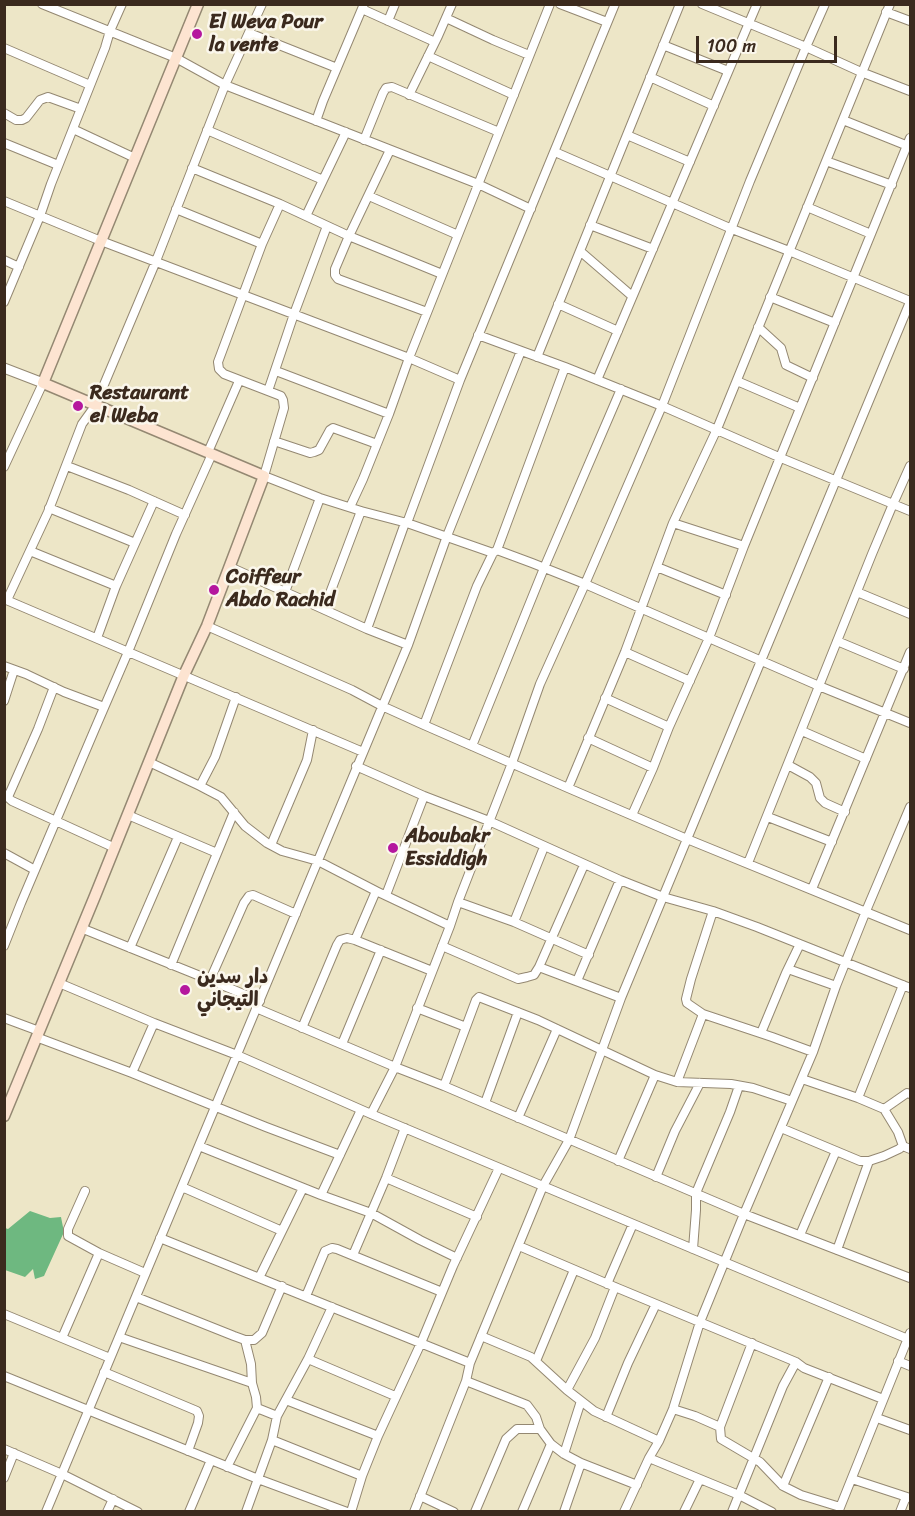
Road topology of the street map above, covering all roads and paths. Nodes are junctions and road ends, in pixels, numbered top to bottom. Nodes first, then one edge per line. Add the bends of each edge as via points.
1 (42, 4) edge
2 (122, 4) edge
3 (198, 4) edge
4 (261, 4) edge
5 (395, 4) edge
6 (452, 4) edge
7 (550, 4) edge
8 (560, 4) edge
9 (615, 4) edge
10 (680, 4) edge
11 (702, 4) edge
12 (756, 4) edge
13 (825, 4) edge
14 (363, 7) edge
15 (888, 8) edge
16 (446, 18) junction
17 (387, 21) junction
18 (910, 21) edge
19 (607, 22) junction
20 (748, 24) junction
21 (110, 31) junction
22 (249, 33) junction
23 (435, 42) junction
24 (663, 45) junction
25 (806, 47) junction
26 (4, 48) edge
27 (530, 55) junction
28 (428, 56) junction
29 (176, 58) junction
30 (338, 68) junction
31 (728, 71) junction
32 (861, 72) junction
33 (651, 77) junction
34 (90, 85) junction
35 (225, 85) junction
36 (910, 91) edge
37 (408, 94) junction
38 (514, 95) junction
39 (714, 106) junction
40 (81, 109) junction
41 (4, 113) edge
42 (843, 120) junction
43 (316, 121) junction
44 (73, 129) junction
45 (207, 130) junction
46 (346, 132) junction
47 (499, 132) junction
48 (627, 135) junction
49 (364, 140) junction
50 (909, 142) edge
51 (4, 143) edge
52 (390, 150) junction
53 (555, 152) junction
54 (135, 158) junction
55 (826, 161) junction
56 (690, 162) junction
57 (58, 165) junction
58 (192, 168) junction
59 (610, 176) junction
60 (323, 180) junction
61 (478, 184) junction
62 (892, 185) junction
63 (369, 195) junction
64 (4, 201) edge
65 (672, 203) junction
66 (280, 204) junction
67 (807, 207) junction
68 (176, 209) junction
69 (531, 209) junction
70 (40, 216) junction
71 (306, 216) junction
72 (590, 225) junction
73 (327, 226) junction
74 (732, 229) junction
75 (871, 234) junction
76 (458, 235) junction
77 (349, 236) junction
78 (101, 241) junction
79 (262, 244) junction
80 (653, 249) junction
81 (580, 251) junction
82 (789, 251) junction
83 (4, 260) edge
84 (156, 261) junction
85 (19, 267) junction
86 (442, 274) junction
87 (853, 278) junction
88 (6, 292) edge
89 (243, 295) junction
90 (632, 297) junction
91 (770, 297) junction
92 (4, 302) edge
93 (910, 302) edge
94 (558, 304) junction
95 (427, 312) junction
96 (294, 314) junction
97 (835, 323) junction
98 (758, 327) junction
99 (618, 331) junction
100 (478, 335) junction
101 (521, 351) junction
102 (537, 357) junction
103 (409, 358) junction
104 (565, 367) junction
105 (4, 368) edge
106 (276, 371) junction
107 (813, 378) junction
108 (460, 380) junction
109 (597, 380) junction
110 (239, 381) junction
111 (737, 381) junction
112 (43, 383) junction
113 (621, 389) junction
114 (268, 391) junction
115 (95, 406) junction
116 (662, 406) junction
117 (800, 408) junction
118 (389, 414) junction
119 (717, 429) junction
120 (274, 441) junction
121 (377, 444) junction
122 (210, 453) junction
123 (781, 458) junction
124 (67, 466) junction
125 (910, 466) edge
126 (4, 467) edge
127 (264, 476) junction
128 (837, 481) junction
129 (320, 498) junction
130 (154, 501) junction
131 (893, 504) junction
132 (350, 507) junction
133 (49, 508) junction
134 (361, 511) junction
135 (910, 511) edge
136 (185, 515) junction
137 (406, 523) junction
138 (673, 523) junction
139 (447, 536) junction
140 (135, 543) junction
141 (744, 546) junction
142 (30, 551) junction
143 (495, 552) junction
144 (230, 567) junction
145 (657, 567) junction
146 (544, 568) junction
147 (585, 584) junction
148 (116, 586) junction
149 (285, 592) junction
150 (856, 592) junction
151 (726, 595) junction
152 (6, 600) edge
153 (324, 609) junction
154 (642, 610) junction
155 (910, 614) edge
156 (207, 626) junction
157 (367, 629) junction
158 (97, 638) junction
159 (710, 638) junction
160 (837, 641) junction
161 (408, 645) junction
162 (128, 652) junction
163 (625, 652) junction
164 (910, 652) edge
165 (762, 661) junction
166 (4, 666) edge
167 (904, 669) junction
168 (14, 670) junction
169 (184, 675) junction
170 (690, 681) junction
171 (819, 686) junction
172 (54, 687) junction
173 (236, 697) junction
174 (605, 698) junction
175 (4, 701) edge
176 (382, 706) junction
177 (104, 707) junction
178 (886, 713) junction
179 (910, 723) edge
180 (424, 725) junction
181 (669, 727) junction
182 (313, 730) junction
183 (802, 731) junction
184 (588, 738) junction
185 (472, 746) junction
186 (363, 752) junction
187 (866, 759) junction
188 (149, 762) junction
189 (512, 763) junction
190 (788, 765) junction
191 (356, 766) junction
192 (653, 768) junction
193 (200, 786) junction
194 (568, 788) junction
195 (6, 795) edge
196 (424, 796) junction
197 (910, 807) edge
198 (234, 812) junction
199 (845, 812) junction
200 (128, 815) junction
201 (632, 815) junction
202 (768, 817) junction
203 (56, 820) junction
204 (489, 821) junction
205 (178, 837) junction
206 (687, 839) junction
207 (832, 843) junction
208 (271, 845) junction
209 (544, 847) junction
210 (115, 848) junction
211 (4, 853) edge
212 (217, 853) junction
213 (318, 861) junction
214 (748, 863) junction
215 (584, 865) junction
216 (35, 870) junction
217 (620, 880) junction
218 (812, 889) junction
219 (376, 891) junction
220 (386, 895) junction
221 (663, 897) junction
222 (458, 902) junction
223 (713, 911) junction
224 (866, 911) junction
225 (296, 914) junction
226 (514, 922) junction
227 (450, 926) junction
228 (81, 928) junction
229 (910, 930) edge
230 (551, 939) junction
231 (355, 940) junction
232 (800, 944) junction
233 (4, 946) edge
234 (442, 946) junction
235 (130, 948) junction
236 (381, 950) junction
237 (589, 955) junction
238 (846, 962) junction
239 (171, 964) junction
240 (538, 967) junction
241 (788, 969) junction
242 (432, 971) junction
243 (210, 980) junction
244 (578, 981) junction
245 (59, 983) junction
246 (836, 986) junction
247 (907, 987) edge
248 (621, 998) junction
249 (258, 1004) junction
250 (417, 1008) junction
251 (518, 1012) junction
252 (703, 1014) junction
253 (4, 1018) edge
254 (154, 1023) junction
255 (466, 1027) junction
256 (302, 1028) junction
257 (557, 1029) junction
258 (761, 1033) junction
259 (38, 1034) junction
260 (342, 1044) junction
261 (601, 1050) junction
262 (813, 1052) junction
263 (237, 1055) junction
264 (395, 1067) junction
265 (132, 1073) junction
266 (656, 1075) junction
267 (802, 1079) junction
268 (677, 1082) junction
269 (700, 1083) junction
270 (910, 1085) edge
271 (444, 1086) junction
272 (739, 1086) junction
273 (909, 1094) edge
274 (858, 1098) junction
275 (792, 1101) junction
276 (484, 1103) junction
277 (215, 1107) junction
278 (884, 1109) junction
279 (361, 1110) junction
280 (371, 1114) junction
281 (4, 1116) edge
282 (519, 1118) junction
283 (405, 1128) junction
284 (781, 1128) junction
285 (570, 1140) junction
286 (199, 1146) junction
287 (907, 1147) edge
288 (836, 1151) junction
289 (340, 1155) junction
290 (618, 1161) junction
291 (869, 1161) junction
292 (499, 1168) junction
293 (656, 1176) junction
294 (386, 1178) junction
295 (543, 1186) junction
296 (182, 1187) junction
297 (303, 1188) junction
298 (85, 1191) dead end
299 (696, 1193) junction
300 (321, 1196) junction
301 (370, 1213) junction
302 (744, 1214) junction
303 (477, 1216) junction
304 (633, 1224) junction
305 (282, 1231) junction
306 (800, 1235) junction
307 (160, 1238) junction
308 (519, 1246) junction
309 (693, 1249) junction
310 (837, 1250) junction
311 (99, 1253) junction
312 (352, 1256) junction
313 (457, 1258) junction
314 (724, 1262) junction
315 (574, 1270) junction
316 (145, 1273) junction
317 (259, 1278) junction
318 (910, 1278) edge
319 (611, 1285) junction
320 (282, 1287) junction
321 (442, 1292) junction
322 (306, 1296) junction
323 (136, 1297) junction
324 (656, 1304) junction
325 (332, 1307) junction
326 (4, 1314) edge
327 (700, 1322) junction
328 (481, 1336) junction
329 (909, 1336) edge
330 (62, 1338) junction
331 (119, 1338) junction
332 (244, 1340) junction
333 (421, 1343) junction
334 (752, 1343) junction
335 (110, 1358) junction
336 (308, 1359) junction
337 (898, 1360) junction
338 (536, 1361) junction
339 (470, 1362) junction
340 (796, 1362) junction
341 (910, 1366) edge
342 (104, 1372) junction
343 (4, 1376) edge
344 (830, 1377) junction
345 (466, 1381) junction
346 (252, 1383) junction
347 (567, 1390) junction
348 (395, 1396) junction
349 (883, 1399) junction
350 (286, 1400) junction
351 (581, 1401) junction
352 (257, 1408) junction
353 (673, 1409) junction
354 (88, 1411) junction
355 (277, 1416) junction
356 (606, 1417) junction
357 (877, 1418) junction
358 (720, 1427) junction
359 (540, 1429) junction
360 (910, 1430) edge
361 (378, 1436) junction
362 (272, 1440) junction
363 (659, 1441) junction
364 (551, 1444) junction
365 (4, 1449) edge
366 (188, 1451) junction
367 (14, 1453) junction
368 (564, 1454) junction
369 (649, 1458) junction
370 (755, 1459) junction
371 (211, 1460) junction
372 (581, 1463) junction
373 (227, 1467) junction
374 (62, 1474) junction
375 (362, 1476) junction
376 (4, 1478) edge
377 (258, 1479) junction
378 (700, 1479) junction
379 (852, 1479) junction
380 (638, 1485) junction
381 (783, 1486) junction
382 (739, 1495) junction
383 (420, 1496) junction
384 (908, 1497) edge
385 (113, 1499) junction
386 (839, 1509) edge
387 (46, 1512) edge
388 (107, 1512) edge
389 (138, 1512) edge
390 (189, 1512) edge
391 (246, 1512) edge
392 (349, 1512) edge
393 (414, 1512) edge
394 (454, 1512) edge
395 (475, 1512) edge
396 (522, 1512) edge
397 (564, 1512) edge
398 (624, 1512) edge
399 (684, 1512) edge
400 (732, 1512) edge
401 (772, 1512) edge
402 (900, 1512) edge

1 - 21 street
2 - 21 street
3 - 29 main road
4 - 22 street
5 - 17 street
6 - 16 street
7 - 27 street
8 - 19 street
9 - 19 street
10 - 24 street
11 - 20 street
12 - 20 street
13 - 25 street
14 - 17 street
14 - 30 street
15 - 18 street
15 - 32 street
16 - 23 street
16 - 27 street
17 - 23 street
19 - 53 street
20 - 25 street
20 - 31 street
21 - 29 street
21 - 34 street
22 - 30 street
22 - 35 street
23 - 28 street
24 - 31 street
24 - 33 street
25 - 32 street
25 - 74 street
26 - 34 street
27 - 38 street
28 - 37 street
28 - 38 street
29 - 35 street
29 - 54 main road
30 - 43 street
31 - 39 street
32 - 36 street
32 - 42 street
33 - 39 street
33 - 48 street
34 - 40 street
35 - 43 street
35 - 45 street
37 - 47 street
37 - 49 street via 386,88
38 - 47 street
39 - 56 street
40 - 41 street via 48,98 40,100 22,120
40 - 44 street
42 - 50 street
42 - 55 street
43 - 46 street
44 - 54 street
44 - 57 street
45 - 58 street
45 - 60 street
46 - 49 street
46 - 60 street
47 - 61 street
48 - 56 street
48 - 59 street
49 - 52 street
50 - 62 street
51 - 57 street
52 - 61 street
52 - 63 street
53 - 59 street
53 - 69 street
54 - 78 main road
55 - 62 street
55 - 67 street
56 - 65 street
57 - 70 street
58 - 66 street
58 - 68 street
59 - 65 street
59 - 72 street
60 - 71 street
61 - 69 street
61 - 76 street
62 - 75 street
63 - 76 street
63 - 77 street
64 - 70 street
65 - 74 street
65 - 80 street
66 - 71 street
66 - 79 street
67 - 75 street
67 - 82 street
68 - 79 street
68 - 84 street
69 - 100 street
70 - 78 street
70 - 85 street
71 - 73 street
72 - 80 street
72 - 81 street
73 - 77 street
73 - 96 street
74 - 82 street
74 - 116 street
75 - 87 street
76 - 86 street
77 - 86 street
77 - 95 street via 335,269 338,279
78 - 84 street
78 - 112 main road
79 - 89 street
80 - 90 street
81 - 90 street
81 - 94 street
82 - 87 street
82 - 91 street
83 - 85 street
84 - 89 street
84 - 115 street
85 - 88 street
86 - 95 street
87 - 93 street
87 - 97 street
88 - 92 street
89 - 96 street
89 - 110 street via 218,362 224,374
90 - 99 street
91 - 97 street
91 - 98 street
93 - 128 street
94 - 99 street
94 - 102 street
95 - 103 street
96 - 103 street
96 - 106 street
97 - 107 street
98 - 107 street via 782,348 786,365
98 - 111 street
99 - 109 street
100 - 101 street
100 - 108 street
101 - 102 street
101 - 139 street
102 - 104 street
103 - 108 street
103 - 118 street
104 - 109 street
104 - 143 street
105 - 112 street
106 - 114 street
106 - 118 street
107 - 117 street
108 - 137 street
109 - 113 street
110 - 114 street
110 - 122 street
111 - 117 street
111 - 119 street
112 - 115 main road
112 - 126 street
113 - 116 street
113 - 146 street
114 - 120 street via 280,396 284,408
115 - 122 main road
115 - 124 street via 82,424
116 - 119 street
116 - 147 street
117 - 123 street
118 - 121 street
119 - 123 street
119 - 138 street
120 - 121 street via 310,453 319,450 333,428
120 - 127 street
121 - 132 street
122 - 127 main road
122 - 136 street
123 - 128 street
123 - 141 street
124 - 130 street
124 - 133 street
125 - 131 street
127 - 129 street
127 - 144 main road
128 - 131 street
128 - 165 street
129 - 132 street
129 - 149 street
130 - 136 street
130 - 140 street
131 - 135 street
131 - 150 street
132 - 134 street
133 - 140 street
133 - 142 street
134 - 137 street
134 - 153 street
136 - 162 street
137 - 139 street
137 - 157 street
138 - 141 street
138 - 145 street
139 - 143 street
139 - 161 street
140 - 148 street
141 - 151 street
142 - 148 street
142 - 152 street
143 - 146 street
143 - 180 street via 477,586
144 - 149 street
144 - 156 main road
145 - 151 street
145 - 154 street
146 - 147 street
146 - 185 street
147 - 154 street
147 - 189 street via 540,684
148 - 158 street
149 - 153 street
150 - 155 street
150 - 160 street
151 - 159 street
152 - 158 street
153 - 157 street
154 - 159 street
154 - 163 street
156 - 169 main road
156 - 176 street
157 - 161 street
158 - 162 street
159 - 165 street
159 - 170 street
160 - 167 street
160 - 171 street
161 - 176 street
162 - 169 street
162 - 177 street
163 - 170 street
163 - 174 street
164 - 167 street
165 - 171 street
165 - 206 street
166 - 168 street
167 - 178 street
168 - 172 street
168 - 175 street
169 - 173 street
169 - 188 main road
170 - 181 street
171 - 178 street
171 - 183 street
172 - 177 street
172 - 195 street
173 - 182 street
173 - 193 street
174 - 181 street
174 - 184 street
176 - 180 street
176 - 186 street
177 - 203 street
178 - 179 street
178 - 187 street
180 - 185 street
181 - 192 street
182 - 186 street
182 - 208 street via 307,760
183 - 187 street
183 - 190 street
184 - 192 street
184 - 194 street
185 - 189 street
186 - 191 street
187 - 199 street
188 - 193 street
188 - 200 main road
189 - 194 street
189 - 204 street
190 - 199 street via 816,783 825,803
190 - 202 street
191 - 196 street
191 - 213 street
192 - 201 street
193 - 198 street via 221,797
194 - 201 street
195 - 203 street
196 - 204 street
196 - 220 street
197 - 224 street
198 - 208 street via 245,826
198 - 212 street
199 - 207 street
200 - 205 street
200 - 210 main road
201 - 206 street
202 - 207 street
202 - 214 street
203 - 210 street
203 - 216 street
204 - 209 street
204 - 222 street
205 - 212 street
205 - 235 street
206 - 214 street
206 - 221 street
207 - 218 street
208 - 213 street
209 - 215 street
209 - 226 street
210 - 228 main road
211 - 216 street
212 - 239 street
213 - 219 street
213 - 225 street
214 - 218 street
215 - 217 street
215 - 230 street
216 - 233 street
217 - 221 street
217 - 237 street
218 - 224 street
219 - 220 street
219 - 231 street
220 - 227 street
221 - 223 street
221 - 248 street
222 - 226 street
222 - 227 street
223 - 232 street
223 - 252 street via 686,999
224 - 229 street
224 - 238 street
225 - 243 street via 249,896
225 - 249 street
226 - 230 street
227 - 234 street
228 - 235 street
228 - 245 main road
230 - 237 street
230 - 240 street
231 - 236 street
231 - 256 street via 340,940
232 - 238 street
232 - 241 street
234 - 240 street via 518,979 534,975
234 - 242 street
235 - 239 street
236 - 242 street
236 - 260 street
237 - 244 street
238 - 246 street
238 - 247 street
239 - 243 street
240 - 244 street
241 - 246 street
241 - 258 street
242 - 250 street
243 - 249 street
244 - 248 street
245 - 254 street
245 - 259 main road
246 - 262 street
247 - 274 street
248 - 261 street
249 - 256 street
249 - 263 street
250 - 255 street
250 - 264 street
251 - 255 street via 479,997
251 - 257 street
251 - 276 street
252 - 258 street
252 - 268 street
253 - 259 street
254 - 263 street
254 - 265 street
255 - 271 street
256 - 260 street
257 - 261 street
257 - 282 street
258 - 262 street
259 - 265 street
259 - 281 main road
260 - 264 street
261 - 266 street
261 - 285 street
262 - 267 street
263 - 277 street
263 - 279 street
264 - 271 street
264 - 280 street
265 - 277 street
266 - 268 street
266 - 290 street
267 - 274 street
267 - 275 street
268 - 269 street
269 - 272 street
269 - 293 street
270 - 273 street
271 - 276 street
272 - 275 street
272 - 299 street
273 - 278 street
274 - 278 street
275 - 284 street
276 - 282 street
277 - 286 street
277 - 289 street
278 - 287 street
279 - 280 street
279 - 289 street
280 - 283 street
282 - 285 street
283 - 292 street
283 - 294 street
284 - 288 street
284 - 302 street
285 - 290 street
285 - 295 street
286 - 296 street
286 - 297 street
287 - 291 street
288 - 291 street
288 - 306 street
289 - 300 street
290 - 293 street
291 - 310 street
292 - 295 street
292 - 303 street
293 - 299 street
294 - 301 street
294 - 303 street
295 - 304 street
295 - 308 street
296 - 305 street
296 - 307 street
297 - 300 street
297 - 305 street
298 - 311 street via 68,1236
299 - 302 street
299 - 309 street
300 - 301 street
301 - 312 street
301 - 313 street
302 - 306 street
302 - 314 street
303 - 313 street
304 - 309 street
304 - 319 street
305 - 317 street
306 - 310 street
307 - 316 street
307 - 317 street
308 - 315 street
308 - 328 street
309 - 314 street
310 - 318 street
311 - 316 street
311 - 330 street
312 - 321 street
312 - 322 street via 332,1248 325,1251
313 - 321 street
314 - 327 street
314 - 329 street
315 - 319 street
315 - 338 street
316 - 323 street
317 - 320 street
319 - 324 street
319 - 347 street via 595,1338
320 - 322 street
320 - 332 street via 262,1333 254,1340
321 - 333 street
322 - 325 street
323 - 331 street
323 - 332 street
324 - 327 street
324 - 356 street
325 - 333 street
325 - 336 street
326 - 330 street
327 - 334 street
327 - 353 street
328 - 338 street
328 - 339 street
329 - 337 street
330 - 335 street
331 - 335 street
331 - 346 street
332 - 346 street
333 - 339 street
333 - 348 street
334 - 340 street
334 - 358 street
335 - 342 street
336 - 348 street
336 - 350 street
337 - 341 street
337 - 349 street
338 - 347 street
339 - 345 street
340 - 344 street
340 - 370 street
342 - 354 street
342 - 366 street via 197,1411 198,1423
343 - 354 street
344 - 349 street
344 - 381 street
345 - 359 street via 528,1406
345 - 383 street
346 - 352 street
347 - 351 street
348 - 361 street
349 - 357 street
350 - 355 street
350 - 361 street
351 - 356 street
351 - 368 street
352 - 355 street
352 - 373 street
353 - 358 street
353 - 363 street
354 - 366 street
354 - 374 street
355 - 362 street
356 - 363 street
357 - 360 street
357 - 379 street
358 - 370 street via 721,1439
359 - 364 street
359 - 395 street via 517,1429 506,1439
361 - 375 street
362 - 375 street
362 - 377 street
363 - 369 street
364 - 368 street
364 - 396 street
365 - 367 street
366 - 371 street
367 - 374 street
367 - 376 street
368 - 372 street
369 - 378 street
369 - 380 street
370 - 381 street
370 - 382 street
371 - 373 street
371 - 390 street
372 - 380 street
372 - 397 street
373 - 377 street
374 - 385 street
374 - 387 street
375 - 392 street
377 - 391 street
377 - 392 street
378 - 382 street
378 - 399 street
379 - 384 street
379 - 386 street
380 - 398 street
381 - 386 street
382 - 400 street
382 - 401 street
383 - 393 street
383 - 394 street
384 - 402 street
385 - 388 street
385 - 389 street

